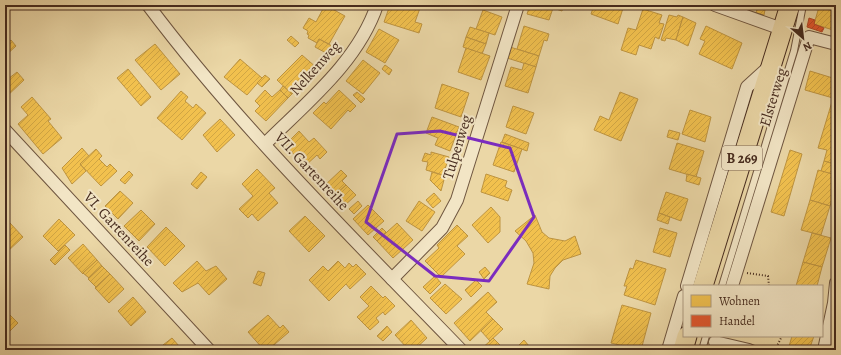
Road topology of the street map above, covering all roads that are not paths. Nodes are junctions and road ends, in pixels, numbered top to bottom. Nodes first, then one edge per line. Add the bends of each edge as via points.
1 (148, 5) edge
2 (377, 5) edge
3 (518, 5) edge
4 (715, 5) edge
5 (790, 5) edge
6 (803, 5) edge
7 (782, 29) junction
8 (836, 44) edge
9 (771, 64) junction
10 (5, 130) edge
11 (265, 144) junction
12 (392, 279) junction
13 (836, 283) edge
14 (687, 285) edge
15 (703, 285) edge
16 (722, 285) edge
17 (732, 285) edge
18 (683, 299) edge
19 (687, 337) edge
20 (713, 341) edge
21 (209, 350) edge
22 (461, 350) edge
23 (668, 350) edge
24 (683, 350) edge
25 (702, 350) edge
26 (749, 350) edge
27 (824, 350) edge

1 - 11 street, VII. Gartenreihe via 210,82
2 - 11 street, Nelkenweg via 352,53
3 - 12 street, Tulpenweg via 457,200 442,228
4 - 7 street
5 - 7 main road, B 269
6 - 16 lane via 794,50
7 - 9 main road, B 269
8 - 17 street, Elsterweg via 809,37
9 - 14 street via 747,87
9 - 15 main road, B 269
10 - 21 street, VI. Gartenreihe
11 - 12 street, VII. Gartenreihe
12 - 22 street, VII. Gartenreihe
13 - 27 street
18 - 23 street
19 - 24 main road
20 - 25 lane
20 - 26 street

